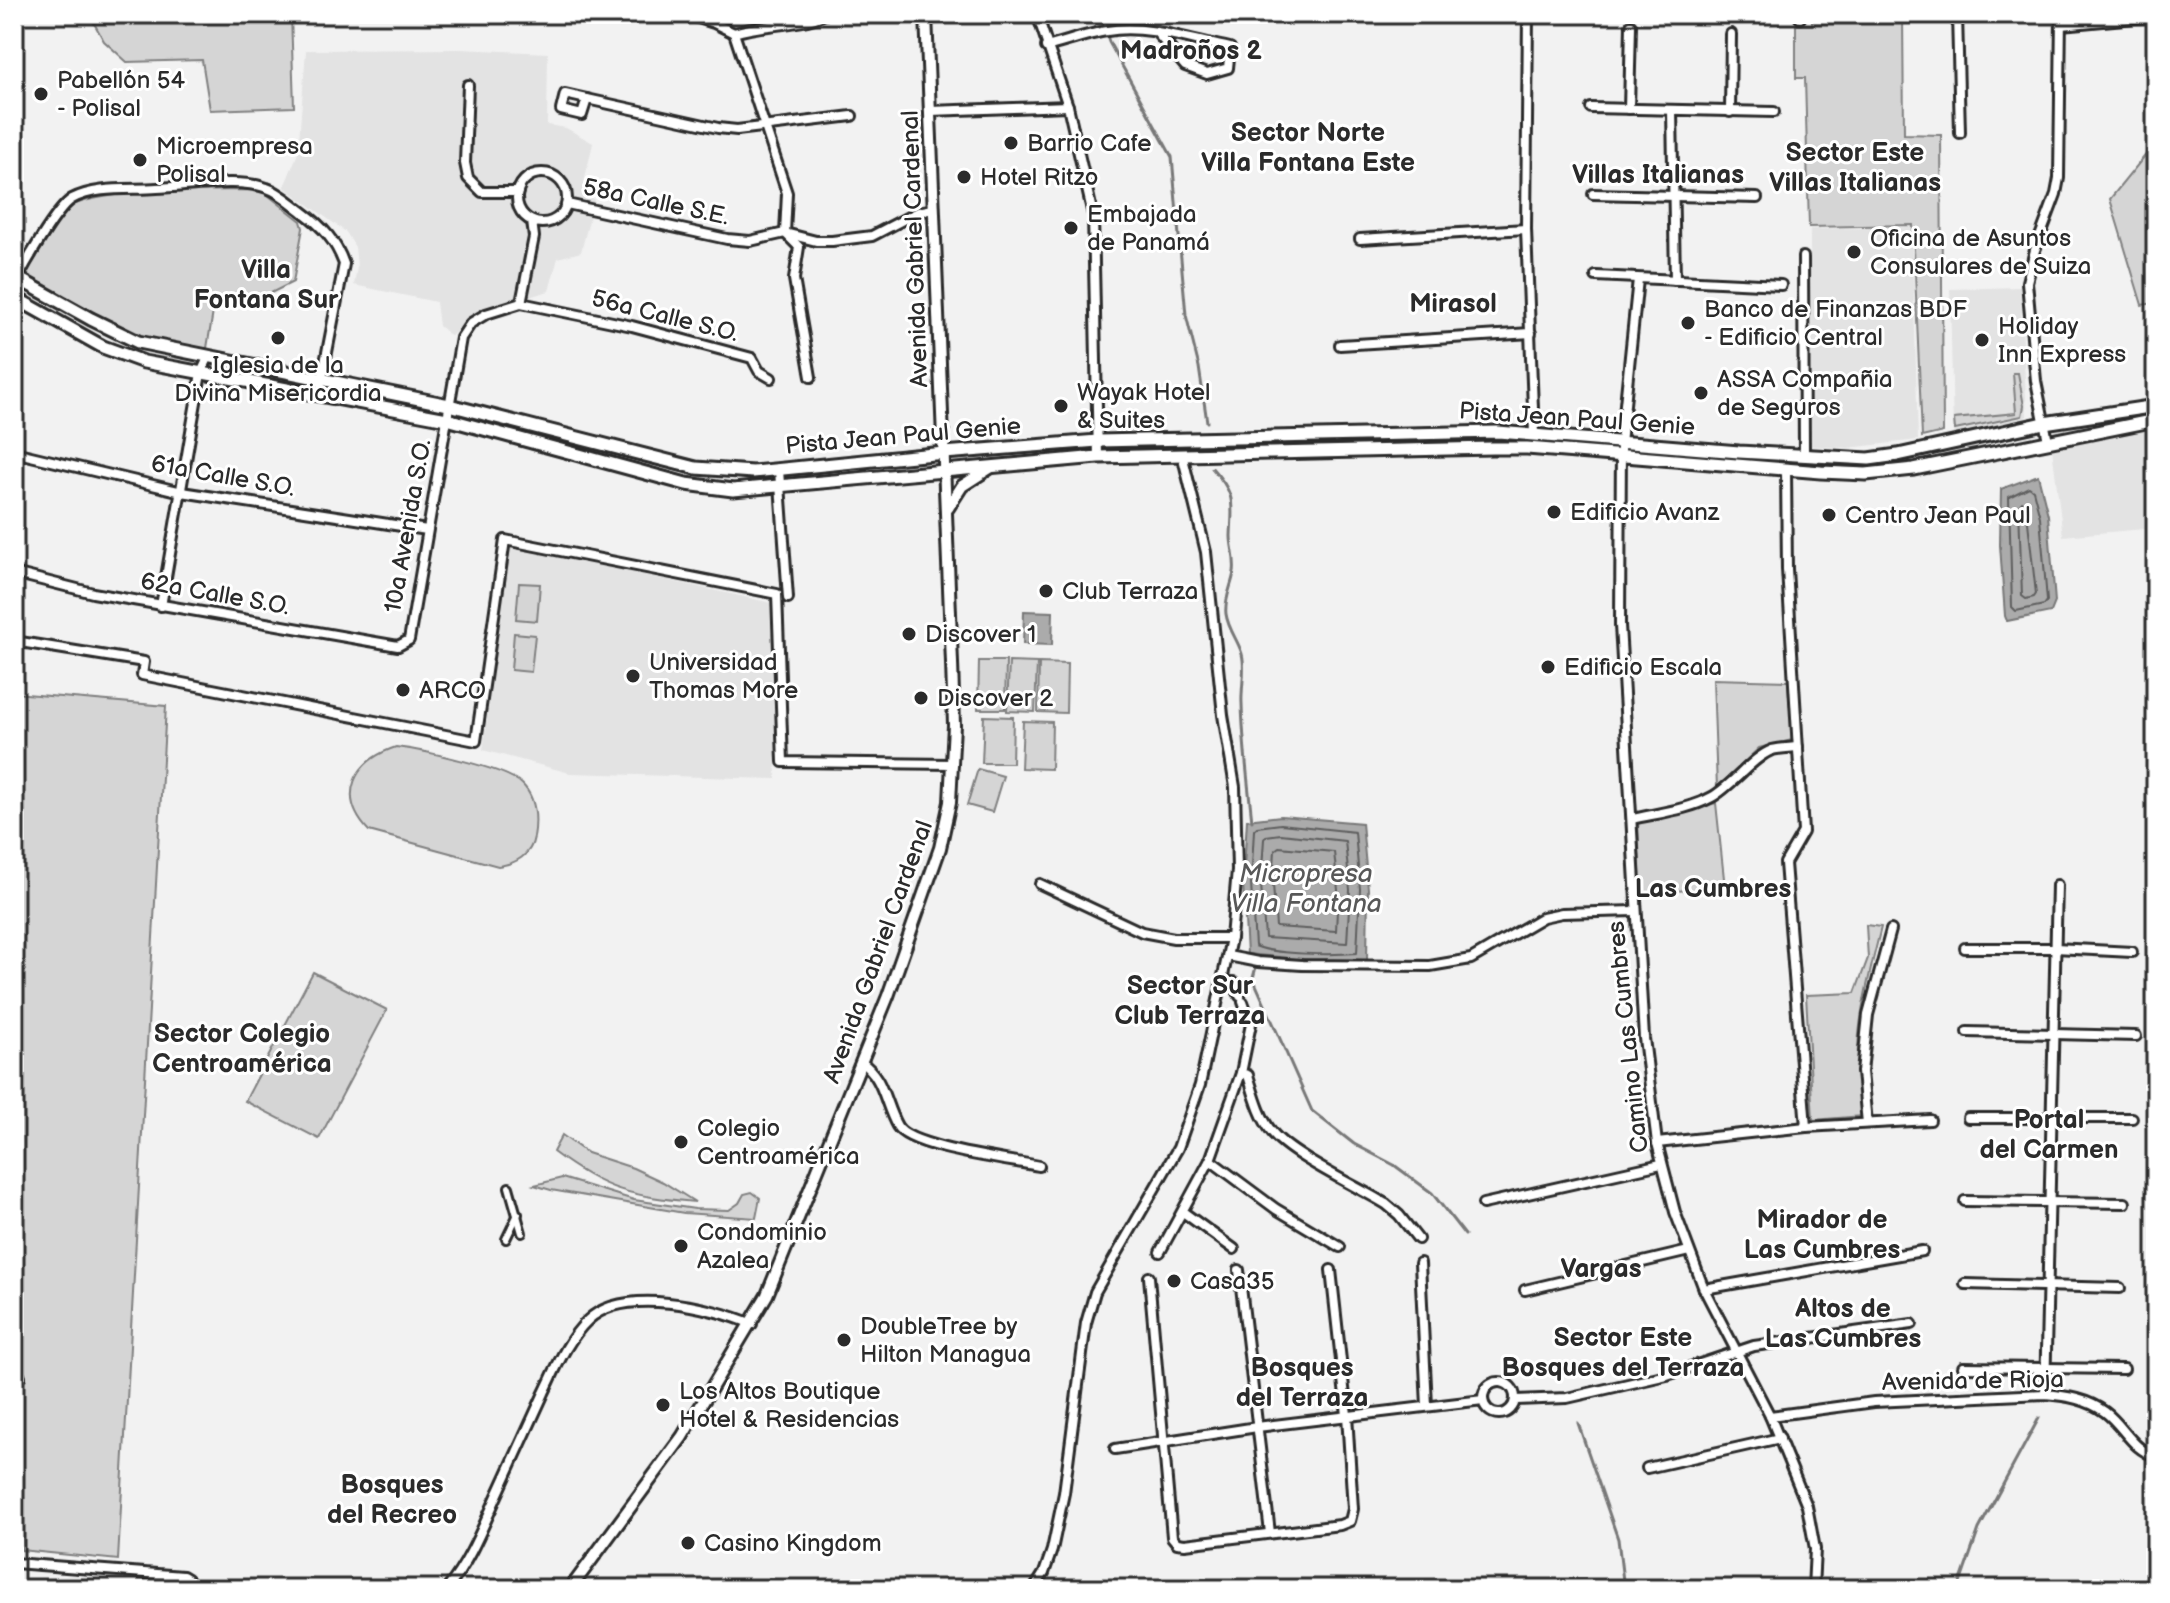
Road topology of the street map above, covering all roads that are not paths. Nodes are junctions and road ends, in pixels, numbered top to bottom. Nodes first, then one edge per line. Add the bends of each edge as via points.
1 (686, 14) edge
2 (825, 14) edge
3 (926, 14) edge
4 (1037, 14) edge
5 (1528, 14) edge
6 (1957, 14) edge
7 (2061, 14) edge
8 (2156, 16) edge
9 (1631, 25) dead end
10 (2061, 25) junction
11 (734, 33) junction
12 (1157, 33) junction
13 (1731, 34) dead end
14 (1046, 47) junction
15 (468, 85) dead end
16 (587, 99) dead end
17 (1068, 106) junction
18 (1591, 108) dead end
19 (1629, 109) junction
20 (1672, 110) junction
21 (930, 111) junction
22 (1730, 112) junction
23 (1774, 112) dead end
24 (852, 116) dead end
25 (766, 126) junction
26 (1960, 133) dead end
27 (518, 192) junction
28 (1593, 194) dead end
29 (1673, 195) junction
30 (1757, 198) dead end
31 (567, 204) junction
32 (933, 209) junction
33 (532, 221) junction
34 (1526, 229) junction
35 (785, 233) junction
36 (1360, 239) dead end
37 (1803, 257) dead end
38 (1596, 276) dead end
39 (1638, 279) junction
40 (15, 280) edge
41 (1675, 280) junction
42 (1781, 285) dead end
43 (14, 297) edge
44 (521, 303) junction
45 (1531, 333) junction
46 (1340, 345) dead end
47 (208, 358) junction
48 (201, 373) junction
49 (811, 377) dead end
50 (771, 378) dead end
51 (322, 381) junction
52 (319, 394) junction
53 (449, 405) junction
54 (2156, 406) edge
55 (447, 419) junction
56 (2156, 420) edge
57 (2044, 423) junction
58 (1534, 434) junction
59 (1266, 437) junction
60 (1151, 440) junction
61 (1098, 441) junction
62 (2048, 441) junction
63 (1622, 450) junction
64 (14, 452) edge
65 (944, 453) junction
66 (1182, 454) junction
67 (1804, 456) junction
68 (1098, 457) junction
69 (1731, 464) junction
70 (997, 465) junction
71 (1786, 469) junction
72 (779, 470) junction
73 (945, 470) junction
74 (1892, 472) junction
75 (779, 488) junction
76 (182, 492) junction
77 (947, 510) junction
78 (427, 530) junction
79 (14, 573) edge
80 (788, 598) dead end
81 (161, 606) junction
82 (409, 640) joint
83 (14, 641) edge
84 (1798, 747) junction
85 (953, 764) junction
86 (1632, 819) junction
87 (1040, 884) dead end
88 (2057, 885) dead end
89 (1635, 911) junction
90 (1891, 930) dead end
91 (1231, 938) junction
92 (1965, 948) dead end
93 (2055, 948) junction
94 (2132, 952) dead end
95 (1228, 956) junction
96 (1224, 982) junction
97 (1967, 1032) dead end
98 (2055, 1032) junction
99 (2136, 1036) dead end
100 (861, 1062) junction
101 (1241, 1073) junction
102 (1968, 1118) dead end
103 (2052, 1118) junction
104 (2132, 1118) dead end
105 (1930, 1120) dead end
106 (1867, 1123) junction
107 (1806, 1127) junction
108 (1657, 1143) junction
109 (1210, 1160) junction
110 (1661, 1164) junction
111 (1039, 1166) dead end
112 (509, 1187) dead end
113 (2048, 1200) junction
114 (1965, 1201) dead end
115 (2125, 1203) dead end
116 (1483, 1204) dead end
117 (1183, 1212) junction
118 (518, 1214) junction
119 (522, 1233) dead end
120 (506, 1239) dead end
121 (1418, 1239) dead end
122 (1340, 1247) dead end
123 (1234, 1249) dead end
124 (1689, 1251) junction
125 (1922, 1251) dead end
126 (1160, 1252) dead end
127 (1420, 1263) dead end
128 (1239, 1270) dead end
129 (1331, 1270) dead end
130 (1149, 1277) dead end
131 (1965, 1284) dead end
132 (2047, 1286) junction
133 (2120, 1288) dead end
134 (1704, 1289) junction
135 (1525, 1290) dead end
136 (752, 1324) junction
137 (1912, 1324) dead end
138 (1736, 1350) junction
139 (1963, 1367) dead end
140 (2046, 1368) junction
141 (2124, 1369) dead end
142 (2045, 1394) junction
143 (1483, 1400) junction
144 (1516, 1400) junction
145 (1427, 1406) junction
146 (1347, 1415) junction
147 (1770, 1416) junction
148 (1257, 1427) junction
149 (1780, 1438) junction
150 (1162, 1443) junction
151 (1115, 1449) dead end
152 (2156, 1456) edge
153 (1647, 1468) dead end
154 (1270, 1533) junction
155 (14, 1563) edge
156 (189, 1584) edge
157 (447, 1589) edge
158 (570, 1589) edge
159 (1034, 1589) edge
160 (1813, 1589) edge

1 - 11 street
2 - 11 street
3 - 21 street, Avenida Gabriel Cardenal
4 - 14 street
5 - 34 street
6 - 26 street
7 - 10 street
8 - 10 street
9 - 19 street
10 - 57 street via 2056,194 2027,282
11 - 25 street
12 - 12 street via 1230,48 1228,68 1207,74 1185,66
12 - 14 street via 1107,30
13 - 22 street
14 - 17 street
15 - 27 street via 468,178 482,192
16 - 25 street via 718,128
17 - 21 street
17 - 61 street via 1093,215
18 - 19 street
19 - 20 street
20 - 22 street
20 - 29 street
21 - 32 street, Avenida Gabriel Cardenal
22 - 23 street
24 - 25 street
25 - 35 street via 787,193
27 - 31 street via 536,174 553,175 565,187
27 - 33 street via 520,209
28 - 29 street
29 - 30 street
29 - 41 street
31 - 33 street via 549,222
31 - 35 street, 58a Calle S.E. via 727,239 750,241
32 - 35 street via 872,236 816,241
32 - 65 street, Avenida Gabriel Cardenal
33 - 44 street via 534,237
34 - 36 street
34 - 45 street
35 - 49 street via 799,247 794,279
37 - 67 street
38 - 39 street
39 - 41 street
39 - 63 street, Camino Las Cumbres
40 - 47 main road, Pista Jean Paul Genie via 138,342
40 - 51 street via 64,205 87,194 250,184 270,189 317,222 344,264
41 - 42 street
43 - 48 main road, Pista Jean Paul Genie via 103,347
44 - 50 street, 56a Calle S.O. via 752,358
44 - 53 street, 10a Avenida S.O. via 471,323 461,338
45 - 46 street
45 - 58 street
47 - 48 street
47 - 51 main road, Pista Jean Paul Genie
48 - 52 main road, Pista Jean Paul Genie
48 - 76 street
51 - 52 street
51 - 53 main road, Pista Jean Paul Genie
52 - 55 main road, Pista Jean Paul Genie
53 - 55 street, 10a Avenida S.O.
53 - 72 main road, Pista Jean Paul Genie via 696,468
54 - 57 main road, Pista Jean Paul Genie
55 - 75 main road, Pista Jean Paul Genie via 686,484
55 - 78 street, 10a Avenida S.O.
56 - 62 main road, Pista Jean Paul Genie
57 - 62 street
57 - 67 main road, Pista Jean Paul Genie via 1898,455
58 - 59 main road, Pista Jean Paul Genie
58 - 63 main road, Pista Jean Paul Genie
59 - 60 main road, Pista Jean Paul Genie
59 - 66 main road via 1189,446
60 - 61 main road, Pista Jean Paul Genie
60 - 66 main road
61 - 65 main road, Pista Jean Paul Genie
61 - 68 street
62 - 74 main road, Pista Jean Paul Genie
63 - 66 main road, Pista Jean Paul Genie
63 - 67 main road, Pista Jean Paul Genie
63 - 69 main road, Pista Jean Paul Genie
63 - 86 street, Camino Las Cumbres via 1620,625
64 - 76 street, 61a Calle S.O.
65 - 72 main road, Pista Jean Paul Genie
65 - 73 street, Avenida Gabriel Cardenal
66 - 68 main road, Pista Jean Paul Genie
66 - 91 street via 1206,552 1235,787 1237,870
67 - 69 main road via 1797,463
67 - 74 main road via 1812,464
68 - 70 main road, Pista Jean Paul Genie
69 - 71 main road, Pista Jean Paul Genie
70 - 73 main road, Pista Jean Paul Genie
70 - 77 street via 962,486
71 - 74 main road, Pista Jean Paul Genie
71 - 84 street
72 - 75 street
73 - 75 main road, Pista Jean Paul Genie
73 - 77 street, Avenida Gabriel Cardenal
75 - 80 street
76 - 78 street, 61a Calle S.O.
76 - 81 street
77 - 85 street, Avenida Gabriel Cardenal
78 - 82 street, 10a Avenida S.O.
79 - 81 street, 62a Calle S.O.
81 - 82 street, 62a Calle S.O. via 398,646
83 - 85 street via 144,662 142,675 476,741 505,540 777,594 783,762
84 - 86 street via 1759,757 1712,797
84 - 107 street via 1803,832 1785,863
85 - 100 street, Avenida Gabriel Cardenal via 940,848
86 - 89 street, Camino Las Cumbres
87 - 91 street via 1142,932
88 - 93 street
89 - 95 street via 1543,917 1471,959 1430,966 1302,965
89 - 108 street, Camino Las Cumbres
90 - 106 street via 1868,1015 1862,1072
91 - 95 street
92 - 93 street
93 - 94 street
93 - 98 street
95 - 96 street
96 - 101 street via 1233,982 1251,1024
96 - 159 street via 1200,1085 1178,1148 1095,1292 1086,1323 1064,1493 1052,1550
97 - 98 street
98 - 99 street
98 - 103 street
100 - 111 street via 875,1073 906,1137
100 - 136 street, Avenida Gabriel Cardenal
101 - 109 street
101 - 121 street via 1248,1075 1273,1133 1386,1204
102 - 103 street
103 - 104 street
103 - 113 street
105 - 106 street
106 - 107 street
107 - 108 street
108 - 110 street, Camino Las Cumbres
109 - 117 street
109 - 122 street via 1276,1209
110 - 116 street
110 - 124 street, Camino Las Cumbres
112 - 118 street
113 - 114 street
113 - 115 street
113 - 132 street
117 - 123 street
117 - 126 street
118 - 119 street
118 - 120 street
124 - 134 street, Camino Las Cumbres
124 - 135 street
125 - 134 street
127 - 145 street
128 - 148 street
129 - 146 street
130 - 150 street
131 - 132 street
132 - 133 street
132 - 140 street
134 - 138 street, Camino Las Cumbres
136 - 157 street via 699,1308 650,1302 626,1303 588,1320 559,1361 473,1549
136 - 158 street, Avenida Gabriel Cardenal via 682,1437
137 - 138 street
138 - 144 street via 1667,1375 1567,1398
138 - 147 street, Camino Las Cumbres
139 - 140 street
140 - 141 street
140 - 142 street
142 - 147 street, Avenida de Rioja via 1874,1402
142 - 152 street, Avenida de Rioja via 2071,1396 2106,1413 2139,1450
143 - 144 street via 1495,1414 1505,1414
143 - 144 street via 1488,1386 1503,1382
143 - 145 street
145 - 146 street
146 - 148 street
146 - 154 street via 1350,1521
147 - 149 street, Camino Las Cumbres
148 - 150 street
148 - 154 street
149 - 153 street
149 - 160 street, Camino Las Cumbres via 1812,1527
150 - 151 street
150 - 154 street via 1172,1537 1177,1543
155 - 156 street via 183,1576

